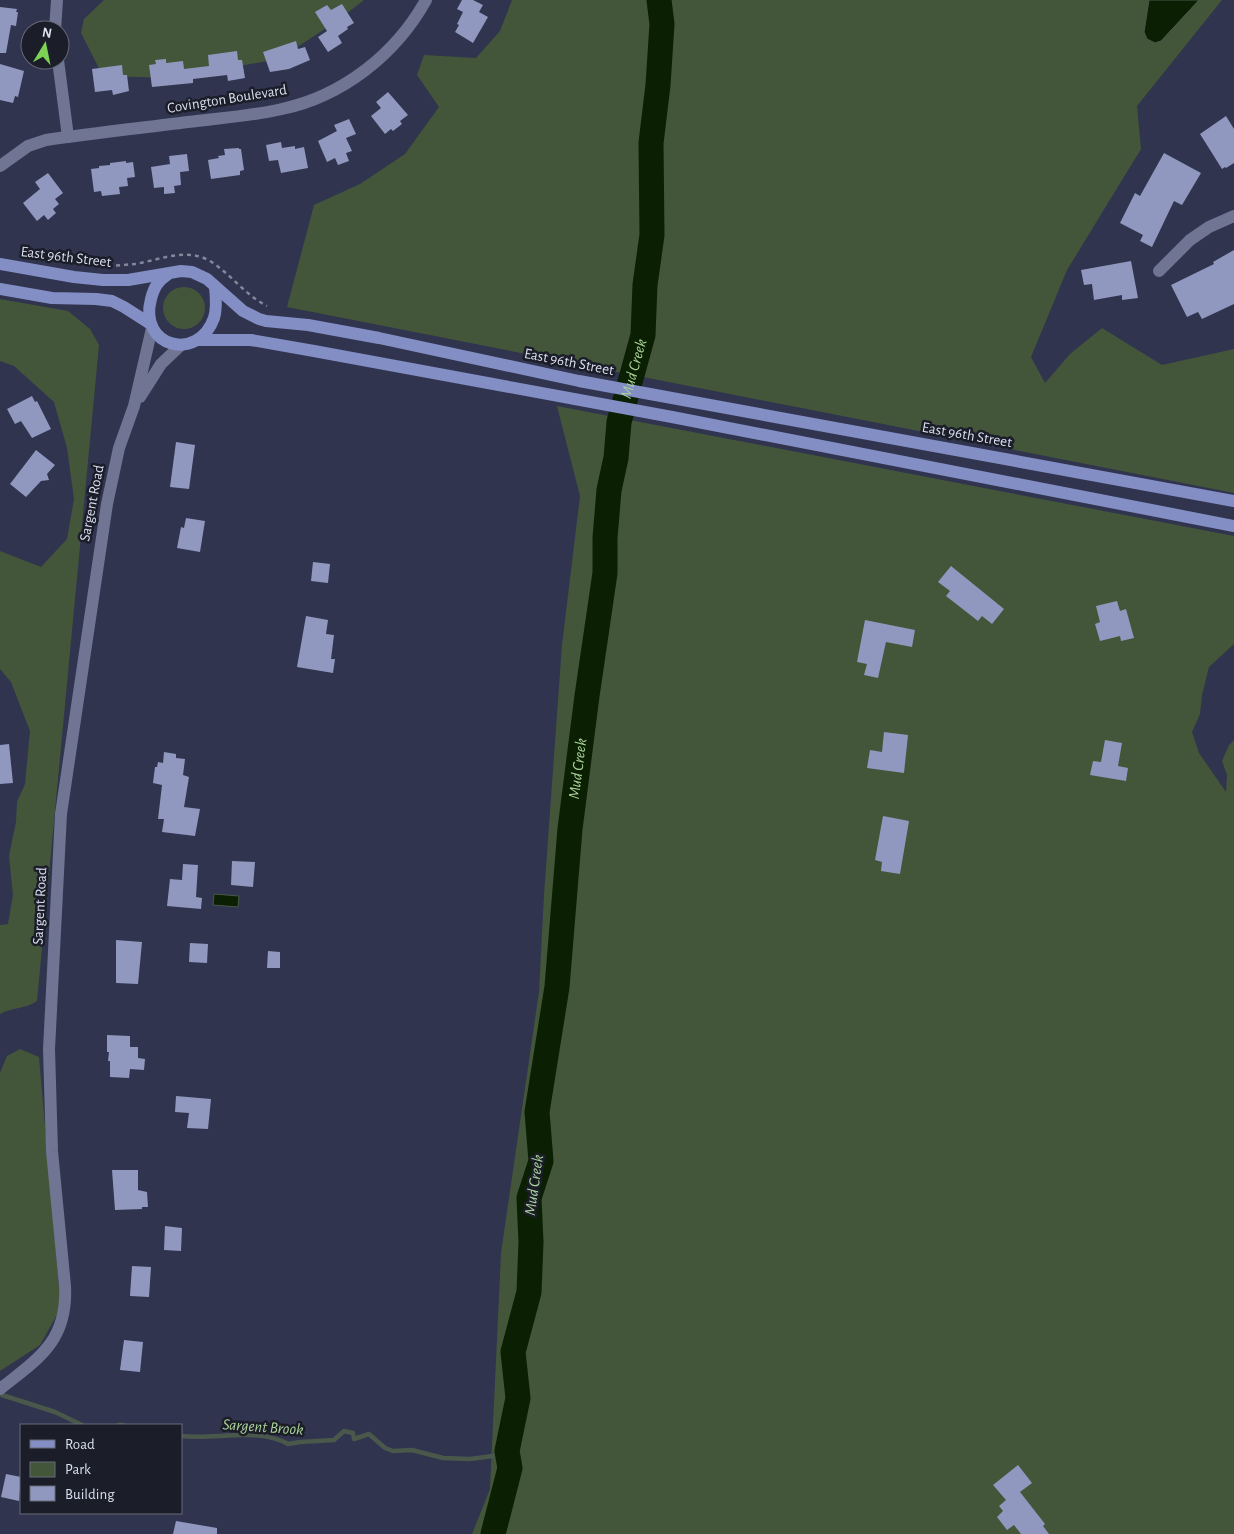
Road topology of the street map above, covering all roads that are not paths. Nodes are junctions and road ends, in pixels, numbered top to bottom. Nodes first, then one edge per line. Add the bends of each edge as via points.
1 (57, 0) edge
2 (426, 0) edge
3 (56, 20) edge
4 (59, 70) edge
5 (68, 137) junction
6 (0, 166) edge
7 (1234, 216) edge
8 (0, 264) edge
9 (1158, 271) dead end
10 (168, 273) junction
11 (215, 287) junction
12 (0, 289) edge
13 (150, 326) junction
14 (198, 340) junction
15 (180, 345) junction
16 (134, 406) junction
17 (1234, 502) edge
18 (1234, 526) edge
19 (0, 1388) edge

1 - 3 street
2 - 5 street, Covington Boulevard via 406,30 372,65 354,79 315,99 275,110
4 - 5 street
5 - 6 street, Covington Boulevard via 28,146
7 - 9 street via 1190,240
8 - 10 main road, East 96th Street via 91,279 128,280
10 - 11 main road, East 96th Street via 186,271 198,274
10 - 13 main road via 155,285 149,307
11 - 14 main road via 214,317
11 - 17 main road, East 96th Street via 239,308 259,319 379,338 579,381
12 - 13 main road via 52,298 107,300 124,306
13 - 15 main road via 166,341
13 - 16 street, Sargent Road
14 - 15 main road
14 - 18 main road via 272,344 672,417
15 - 16 street, Sargent Road via 161,364
16 - 19 street, Sargent Road via 115,466 102,530 61,814 49,1049 51,1132 65,1306 58,1331 44,1353

